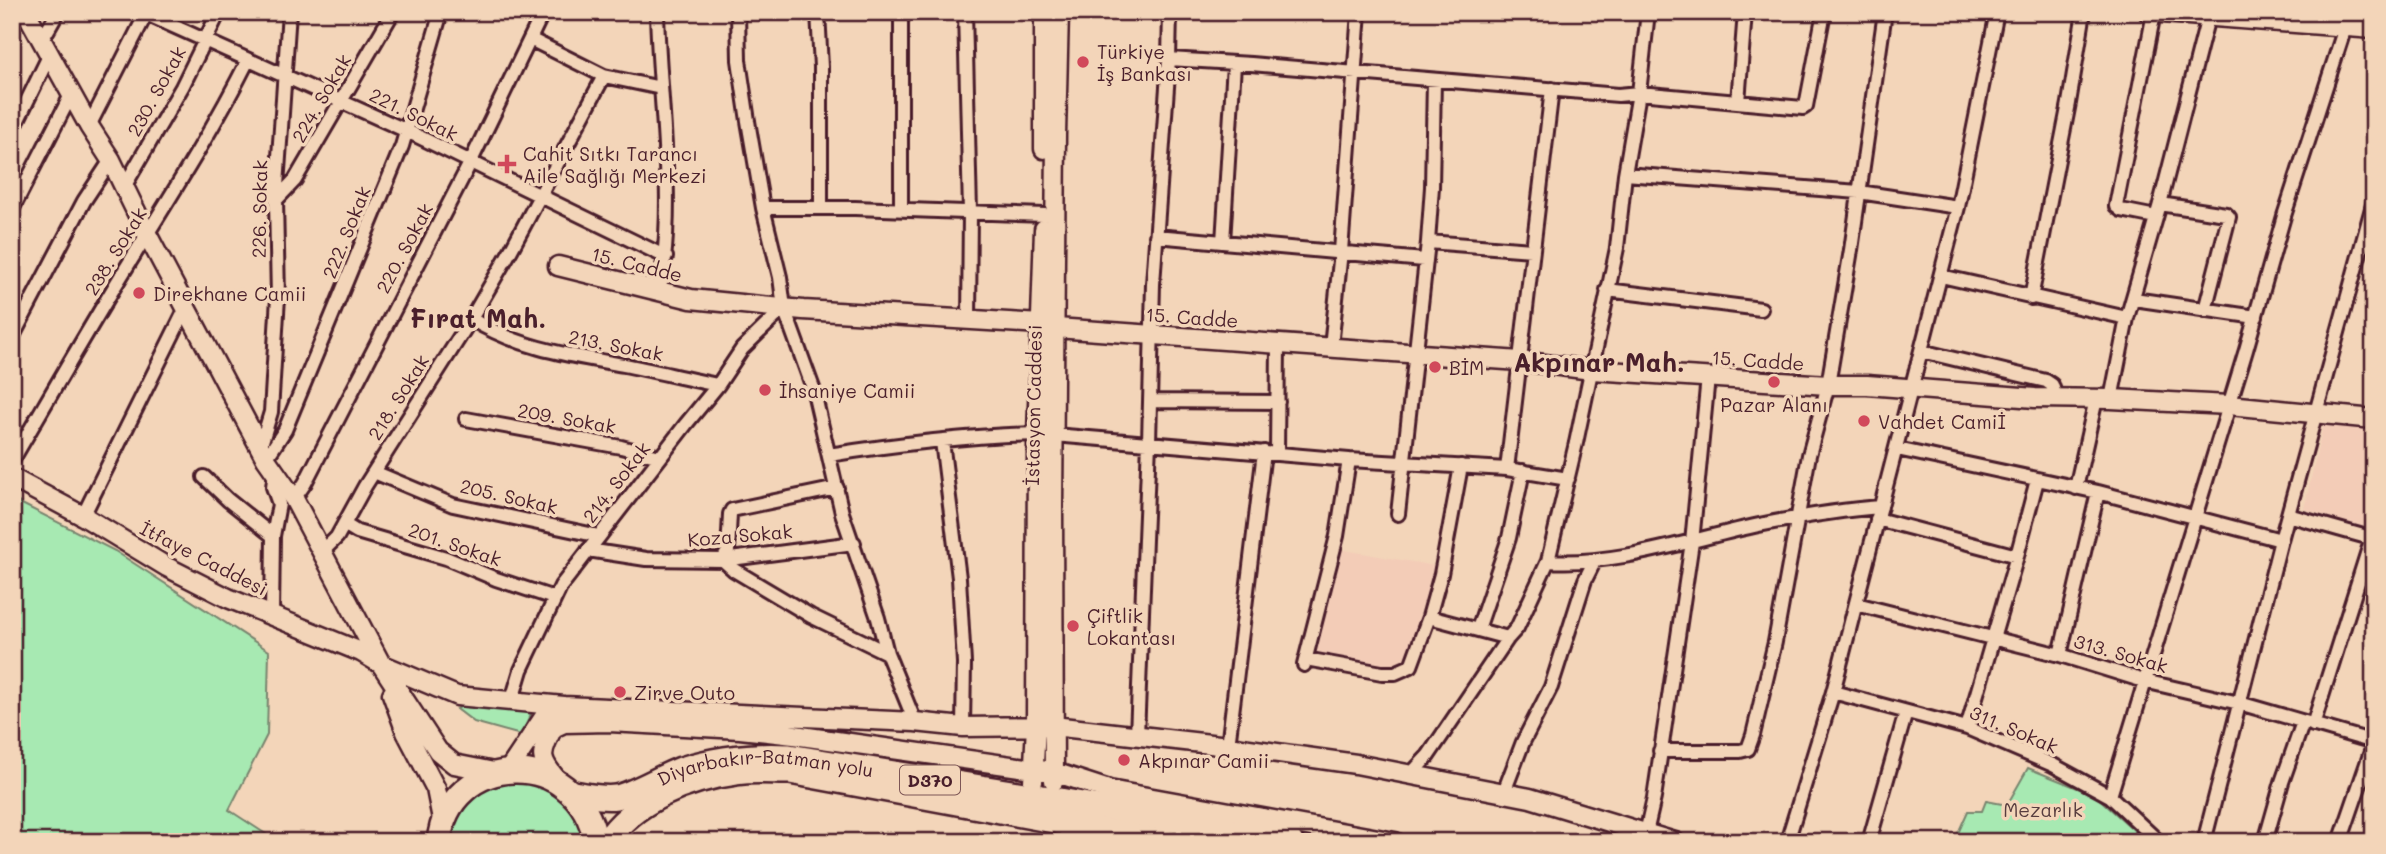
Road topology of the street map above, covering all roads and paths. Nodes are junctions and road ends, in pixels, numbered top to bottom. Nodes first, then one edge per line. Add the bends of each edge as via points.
1 (18, 12) edge
2 (26, 12) edge
3 (58, 12) edge
4 (219, 12) edge
5 (289, 12) edge
6 (393, 12) edge
7 (441, 12) edge
8 (543, 12) edge
9 (657, 12) edge
10 (738, 12) edge
11 (818, 12) edge
12 (901, 12) edge
13 (965, 12) edge
14 (1044, 12) edge
15 (1059, 12) edge
16 (1170, 12) edge
17 (1359, 12) edge
18 (1648, 12) edge
19 (1745, 12) edge
20 (1824, 12) edge
21 (1885, 12) edge
22 (1997, 12) edge
23 (2084, 12) edge
24 (2148, 12) edge
25 (144, 13) edge
26 (2154, 13) edge
27 (2190, 13) edge
28 (2208, 17) junction
29 (2291, 17) edge
30 (2348, 19) edge
31 (12, 22) edge
32 (2374, 29) edge
33 (530, 39) junction
34 (206, 40) junction
35 (46, 47) junction
36 (248, 60) junction
37 (1169, 60) junction
38 (1234, 64) junction
39 (1353, 74) junction
40 (286, 75) junction
41 (604, 76) junction
42 (1434, 80) junction
43 (662, 88) junction
44 (1552, 89) junction
45 (72, 93) junction
46 (1639, 93) junction
47 (341, 100) junction
48 (1738, 102) junction
49 (89, 126) junction
50 (407, 131) junction
51 (12, 132) edge
52 (111, 160) junction
53 (470, 163) junction
54 (1625, 173) junction
55 (124, 187) junction
56 (1859, 192) junction
57 (539, 196) junction
58 (276, 200) junction
59 (2374, 201) edge
60 (2160, 204) junction
61 (1958, 207) junction
62 (763, 208) junction
63 (821, 208) junction
64 (12, 210) edge
65 (901, 210) junction
66 (970, 212) junction
67 (1045, 215) junction
68 (2156, 217) junction
69 (147, 234) junction
70 (1156, 236) junction
71 (1223, 242) junction
72 (1428, 242) junction
73 (2368, 245) edge
74 (1532, 250) junction
75 (1341, 251) junction
76 (666, 257) junction
77 (1424, 260) junction
78 (558, 266) dead end
79 (1941, 276) junction
80 (1607, 290) junction
81 (659, 292) junction
82 (2031, 298) junction
83 (2134, 299) junction
84 (186, 308) junction
85 (784, 308) junction
86 (1761, 309) dead end
87 (2205, 310) junction
88 (2256, 317) junction
89 (471, 318) junction
90 (2127, 318) junction
91 (969, 321) junction
92 (1048, 326) junction
93 (1152, 335) junction
94 (12, 338) edge
95 (1278, 344) junction
96 (1331, 347) junction
97 (1921, 351) junction
98 (1416, 353) junction
99 (1520, 361) junction
100 (1592, 370) junction
101 (1708, 377) junction
102 (1828, 385) junction
103 (718, 386) junction
104 (1911, 390) junction
105 (2056, 398) junction
106 (2103, 399) junction
107 (1150, 401) junction
108 (1278, 402) junction
109 (2229, 405) junction
110 (2315, 414) junction
111 (466, 419) dead end
112 (2374, 419) edge
113 (1045, 435) junction
114 (942, 441) junction
115 (1149, 442) junction
116 (1897, 449) junction
117 (1270, 453) junction
118 (829, 455) junction
119 (660, 457) junction
120 (267, 459) junction
121 (1349, 460) junction
122 (12, 461) edge
123 (1403, 463) junction
124 (1461, 466) junction
125 (1507, 469) junction
126 (1523, 471) junction
127 (374, 472) junction
128 (204, 477) dead end
129 (12, 478) edge
130 (1568, 479) junction
131 (2037, 480) junction
132 (836, 488) junction
133 (2076, 488) junction
134 (2098, 492) junction
135 (294, 499) junction
136 (1879, 513) junction
137 (1398, 514) dead end
138 (2288, 515) junction
139 (83, 516) junction
140 (2195, 516) junction
141 (1798, 518) junction
142 (344, 524) junction
143 (273, 536) junction
144 (599, 536) junction
145 (2373, 539) edge
146 (2281, 540) junction
147 (1692, 542) junction
148 (853, 543) junction
149 (588, 550) junction
150 (323, 552) junction
151 (2017, 556) junction
152 (723, 560) junction
153 (1595, 560) junction
154 (1548, 561) junction
155 (554, 598) junction
156 (1856, 604) junction
157 (272, 616) junction
158 (1429, 617) junction
159 (1478, 629) junction
160 (1508, 638) junction
161 (1992, 638) junction
162 (887, 653) junction
163 (2060, 655) junction
164 (381, 664) junction
165 (2144, 681) junction
166 (1833, 692) junction
167 (512, 700) junction
168 (2239, 703) junction
169 (564, 706) junction
170 (1906, 712) junction
171 (915, 722) junction
172 (2308, 723) junction
173 (1044, 726) junction
174 (963, 727) junction
175 (1967, 728) junction
176 (1137, 735) junction
177 (2374, 742) edge
178 (1228, 746) junction
179 (1660, 751) junction
180 (1033, 770) junction
181 (504, 772) junction
182 (1054, 772) junction
183 (1410, 775) junction
184 (566, 788) junction
185 (1504, 792) junction
186 (2110, 796) junction
187 (1044, 798) junction
188 (1067, 832) edge
189 (441, 833) edge
190 (1646, 833) junction
191 (1137, 839) edge
192 (596, 842) edge
193 (606, 842) edge
194 (1167, 842) edge
195 (1291, 842) edge
196 (1395, 842) edge
197 (1675, 842) edge
198 (1787, 842) edge
199 (1869, 842) edge
200 (2159, 842) edge
201 (2204, 842) edge
202 (2265, 842) edge
203 (2340, 842) edge

1 - 31 street
2 - 35 street
3 - 35 street
4 - 34 street, 230. Sokak
5 - 40 street, 226. Sokak
6 - 47 street, 224. Sokak
7 - 50 street, 222. Sokak
8 - 33 street, 220. Sokak
9 - 43 street
10 - 62 street via 739,60
11 - 63 street
12 - 65 street
13 - 66 street
14 - 67 street, İstasyon Caddesi
15 - 92 street, İstasyon Caddesi
16 - 37 street
17 - 39 street
18 - 46 street
19 - 48 street
20 - 48 street via 1806,106
21 - 56 street
22 - 61 street
23 - 82 street
24 - 26 street
25 - 34 street, 221. Sokak
25 - 49 street
26 - 27 street
26 - 68 street via 2116,206
27 - 28 street
28 - 29 street
28 - 60 street
29 - 30 street
30 - 32 street
30 - 88 street
33 - 41 street
33 - 53 street, 220. Sokak
34 - 36 street, 221. Sokak
34 - 55 street, 230. Sokak
35 - 45 street
35 - 51 street
36 - 40 street, 221. Sokak
36 - 69 street, 238. Sokak
37 - 38 street
37 - 70 street
38 - 39 street
38 - 71 street
39 - 42 street
39 - 75 street
40 - 47 street, 221. Sokak
40 - 58 street, 226. Sokak
41 - 43 street
41 - 57 street, 218. Sokak
42 - 44 street
42 - 72 street
43 - 76 street
44 - 46 street
44 - 74 street
45 - 49 street
45 - 64 street
46 - 48 street
46 - 54 street
47 - 50 street, 221. Sokak
47 - 58 street, 224. Sokak via 295,180
49 - 52 street
50 - 53 street, 221. Sokak
50 - 120 street, 222. Sokak via 285,430
52 - 55 street
52 - 94 street
53 - 57 street, 221. Sokak
53 - 135 street, 220. Sokak
54 - 56 street
54 - 80 street
55 - 69 street
56 - 61 street
56 - 102 street
57 - 76 street, 221. Sokak
57 - 89 street, 218. Sokak
58 - 120 street, 226. Sokak via 278,297
59 - 73 street
60 - 68 street
60 - 87 street via 2229,217
61 - 79 street
62 - 63 street
62 - 85 street
63 - 65 street
65 - 66 street
66 - 67 street
66 - 91 street
67 - 92 street, İstasyon Caddesi
68 - 83 street
69 - 84 street
69 - 122 street, 238. Sokak
70 - 71 street
70 - 93 street
71 - 75 street
72 - 74 street
72 - 77 street
73 - 110 street
74 - 99 street
75 - 77 street
75 - 96 street
76 - 81 street
77 - 98 street
78 - 81 street, 15. Cadde
79 - 82 street
79 - 97 street
80 - 86 street
80 - 100 street
81 - 85 street, 15. Cadde
82 - 90 street
83 - 87 street
83 - 90 street
84 - 120 street
84 - 139 street
85 - 91 street, 15. Cadde
85 - 103 street, 214. Sokak via 742,349
85 - 118 street via 813,388
87 - 88 street
88 - 109 street
89 - 103 street, 213. Sokak via 521,344
89 - 127 street, 218. Sokak
90 - 106 street
91 - 92 street, 15. Cadde
92 - 93 street, 15. Cadde
92 - 113 street, İstasyon Caddesi
93 - 95 street, 15. Cadde
93 - 107 street
95 - 96 street, 15. Cadde
95 - 108 street
96 - 98 street, 15. Cadde
97 - 104 street
97 - 105 street via 2046,380
98 - 99 street, 15. Cadde
98 - 123 street
99 - 100 street, 15. Cadde
99 - 125 street
100 - 101 street, 15. Cadde
100 - 130 street
101 - 102 street, 15. Cadde
101 - 147 street
102 - 104 street, 15. Cadde
102 - 141 street
103 - 119 street, 214. Sokak
104 - 105 street, 15. Cadde
104 - 116 street
105 - 106 street, 15. Cadde
106 - 109 street, 15. Cadde
106 - 133 street
107 - 108 street
107 - 115 street
108 - 117 street
109 - 110 street, 15. Cadde
109 - 140 street
110 - 112 street, 15. Cadde
110 - 138 street
111 - 119 street, 209. Sokak
113 - 114 street
113 - 115 street
113 - 173 street, İstasyon Caddesi
114 - 118 street
114 - 174 street via 959,578
115 - 117 street
115 - 176 street
116 - 131 street
116 - 136 street
117 - 121 street
117 - 178 street
118 - 132 street
119 - 144 street, 214. Sokak
120 - 135 street
120 - 143 street via 279,504
121 - 123 street
121 - 158 street via 1337,536 1305,662 1382,673 1403,671 1411,666
123 - 124 street
123 - 137 street
124 - 125 street
124 - 158 street
125 - 126 street
126 - 130 street
126 - 159 street via 1509,538
127 - 142 street, 218. Sokak
127 - 144 street, 205. Sokak via 453,505
128 - 143 street
129 - 139 street, İtfaye Caddesi
130 - 154 street
131 - 133 street
131 - 151 street
132 - 148 street
132 - 152 street via 732,510
133 - 134 street
134 - 140 street
134 - 163 street
135 - 150 street
136 - 141 street
136 - 151 street
136 - 156 street
138 - 145 street
138 - 146 street
139 - 157 street, İtfaye Caddesi via 167,567
140 - 146 street
140 - 165 street
141 - 147 street
141 - 179 street via 1775,642 1748,750
142 - 150 street, 218. Sokak
142 - 155 street, 201. Sokak
143 - 157 street
144 - 149 street, 214. Sokak
145 - 172 street
146 - 168 street
147 - 153 street
147 - 179 street
148 - 152 street, Koza Sokak
148 - 162 street
149 - 152 street, Koza Sokak via 646,559
149 - 155 street, 214. Sokak
150 - 164 street
151 - 161 street
152 - 162 street via 811,616
153 - 154 street
153 - 185 street via 1551,687
154 - 160 street
155 - 167 street, 214. Sokak
156 - 161 street, 313. Sokak
156 - 166 street
157 - 164 street, İtfaye Caddesi
158 - 159 street
159 - 160 street
160 - 183 street via 1428,756
161 - 163 street, 313. Sokak
161 - 175 street
162 - 171 street
163 - 165 street, 313. Sokak
164 - 167 street, İtfaye Caddesi via 457,696
164 - 181 street via 438,751 454,764
164 - 189 street via 406,732 436,789
165 - 168 street, 313. Sokak
165 - 186 street
166 - 170 street, 311. Sokak
166 - 198 street
167 - 169 street, İtfaye Caddesi
168 - 172 street, 313. Sokak
168 - 201 street
169 - 171 street, İtfaye Caddesi
169 - 181 street via 546,714
170 - 175 street, 311. Sokak
170 - 199 street
171 - 174 street, İtfaye Caddesi
172 - 177 street, 313. Sokak
172 - 202 street via 2282,782
173 - 174 street, İtfaye Caddesi
173 - 176 street, İtfaye Caddesi
173 - 180 street, İstasyon Caddesi
173 - 182 street, İstasyon Caddesi
175 - 186 street, 311. Sokak via 2053,765
176 - 178 street, İtfaye Caddesi
177 - 203 street
178 - 183 street, İtfaye Caddesi
179 - 190 street
180 - 182 street
180 - 184 street via 794,735 579,721 553,727 543,752 544,764
180 - 187 street, İstasyon Caddesi
181 - 184 highway, Diyarbakır-Batman yolu via 535,772
181 - 189 highway via 483,778 462,793 446,814
182 - 187 street, İstasyon Caddesi
182 - 196 street via 1109,790
183 - 185 street, İtfaye Caddesi
184 - 187 highway, Diyarbakır-Batman yolu / D370 via 602,798 619,797 681,769 755,755 789,756
184 - 192 highway via 579,799 592,822
185 - 190 street, İtfaye Caddesi
186 - 200 street, 311. Sokak
187 - 195 highway, Diyarbakır-Batman yolu / D370
188 - 191 highway, Diyarbakır-Batman yolu / D370
188 - 193 highway, Diyarbakır-Batman yolu / D370 via 790,772 736,773 659,798 634,812
190 - 197 street, İtfaye Caddesi
191 - 194 highway, Diyarbakır-Batman yolu / D370

